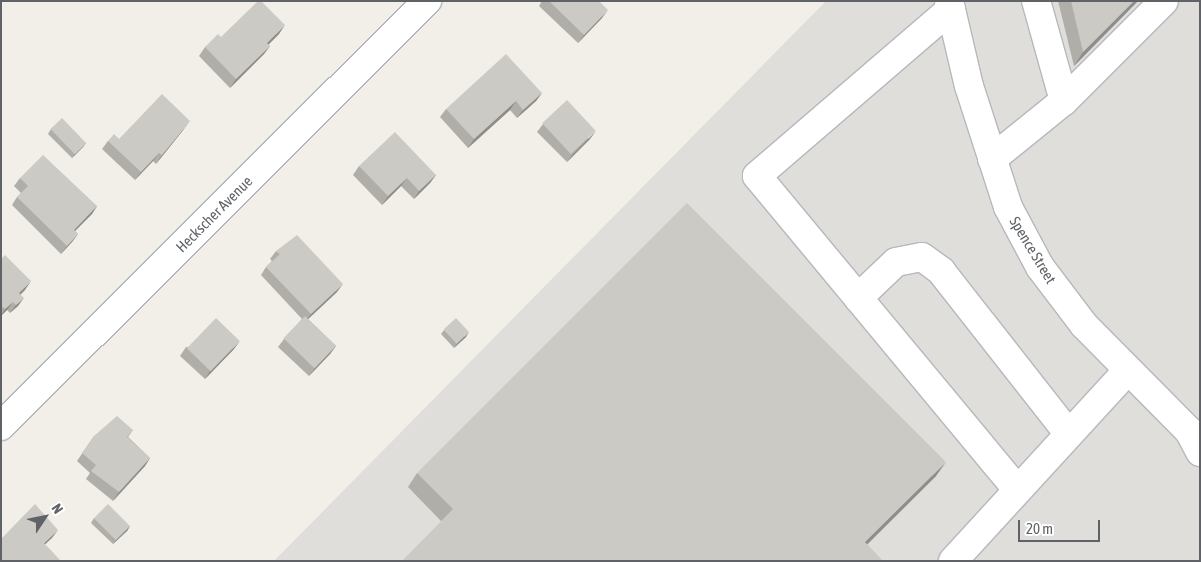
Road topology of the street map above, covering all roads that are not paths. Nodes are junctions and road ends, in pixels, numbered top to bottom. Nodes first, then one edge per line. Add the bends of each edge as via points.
1 (427, 1) edge
2 (1036, 1) edge
3 (1164, 1) edge
4 (950, 5) edge
5 (1064, 101) junction
6 (992, 159) junction
7 (858, 298) junction
8 (1127, 371) junction
9 (1, 426) edge
10 (1069, 434) junction
11 (1196, 434) edge
12 (1018, 490) junction
13 (953, 561) edge

1 - 9 street, Heckscher Avenue
2 - 5 street
3 - 5 street
4 - 6 street, Spence Street via 969,86
4 - 7 street via 756,176
5 - 6 street
6 - 8 street, Spence Street via 1008,207 1040,267 1084,325
7 - 10 street via 896,262 922,257 941,271
7 - 12 street
8 - 10 street
8 - 11 street, Spence Street
10 - 12 street
12 - 13 street

